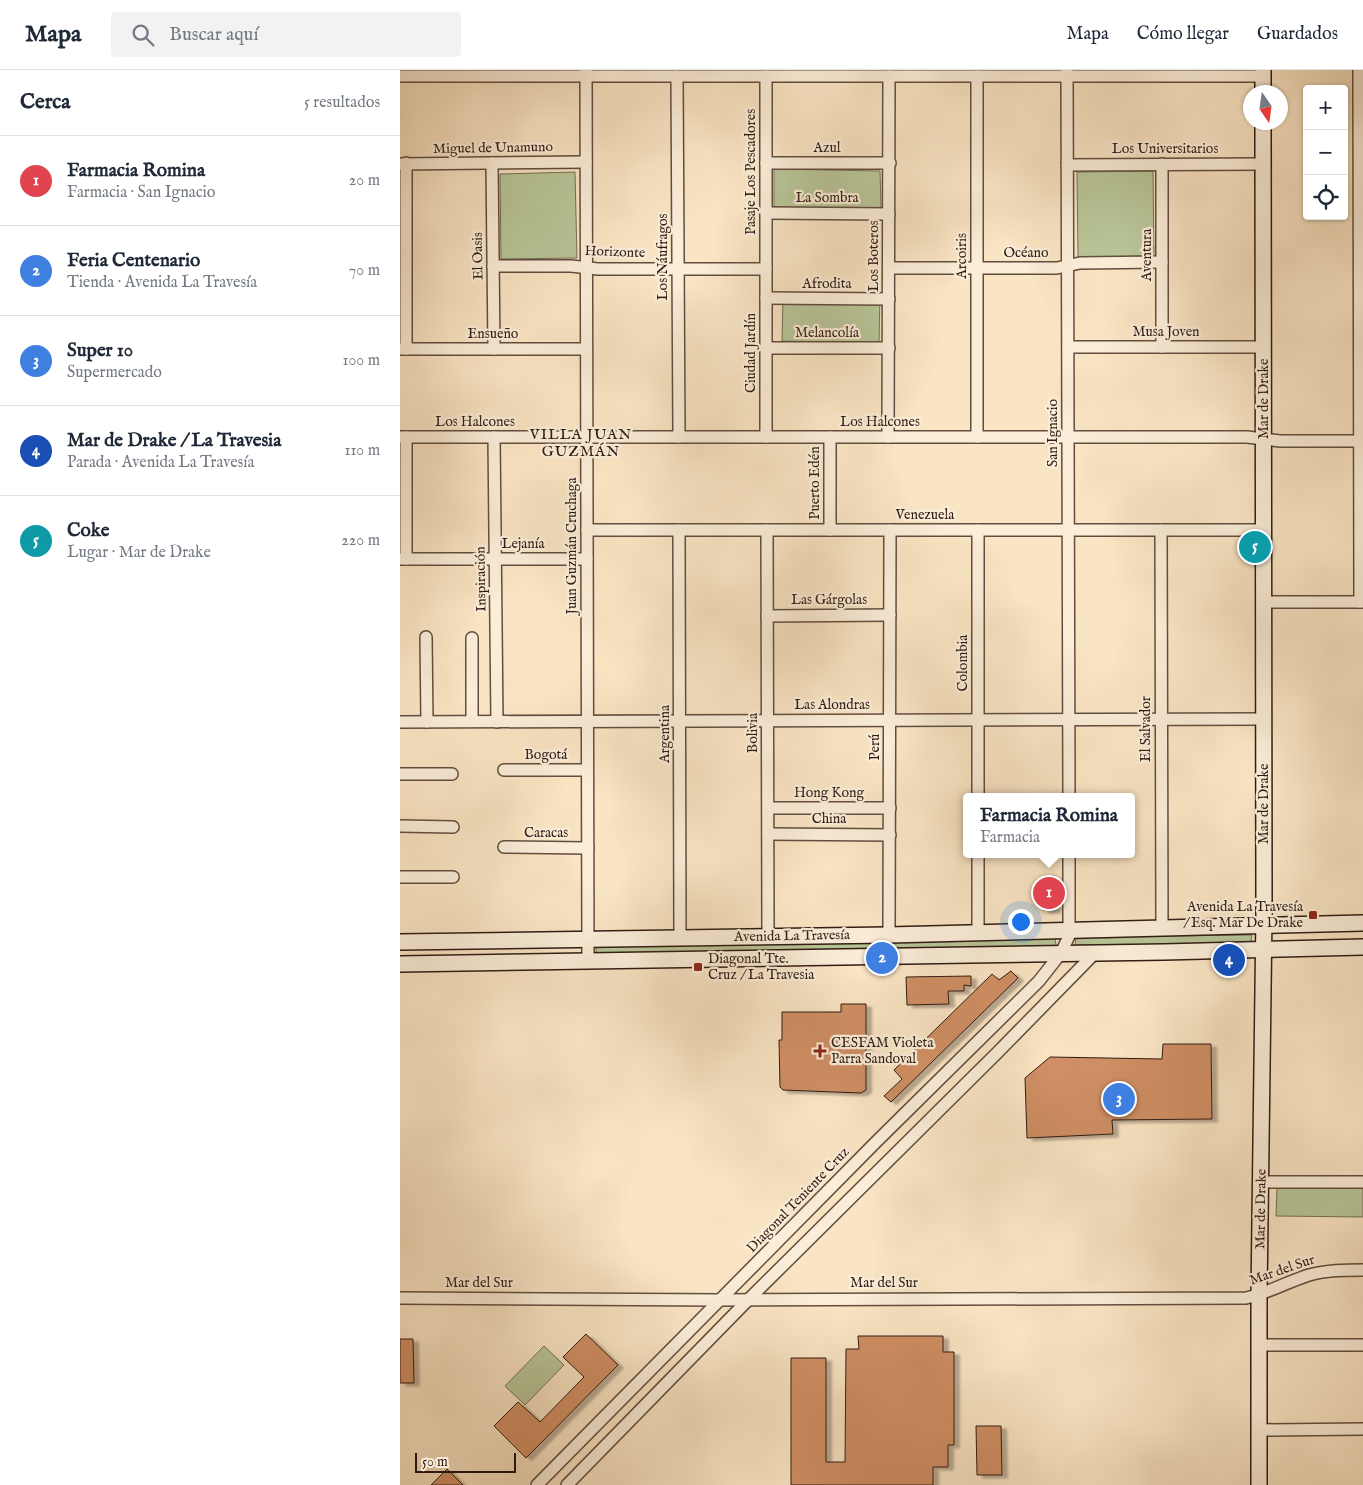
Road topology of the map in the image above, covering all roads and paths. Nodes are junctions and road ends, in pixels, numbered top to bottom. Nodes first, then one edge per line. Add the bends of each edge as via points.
1 (1359, 70) edge
2 (586, 73) edge
3 (829, 73) edge
4 (1067, 73) edge
5 (1263, 73) edge
6 (400, 76) edge
7 (677, 76) junction
8 (766, 76) junction
9 (889, 76) junction
10 (977, 76) junction
11 (1263, 130) edge
12 (586, 162) junction
13 (492, 163) junction
14 (890, 163) junction
15 (1361, 163) edge
16 (403, 164) edge
17 (766, 164) junction
18 (1162, 164) junction
19 (1263, 164) junction
20 (1067, 165) junction
21 (766, 212) junction
22 (889, 214) junction
23 (1162, 262) junction
24 (493, 266) junction
25 (1067, 266) junction
26 (586, 267) junction
27 (889, 268) junction
28 (977, 268) junction
29 (678, 269) junction
30 (766, 269) junction
31 (766, 298) junction
32 (889, 299) junction
33 (1361, 334) edge
34 (1068, 346) junction
35 (1162, 347) junction
36 (1264, 347) junction
37 (766, 348) junction
38 (889, 348) junction
39 (403, 349) edge
40 (494, 349) junction
41 (586, 349) junction
42 (1361, 399) edge
43 (1068, 436) junction
44 (403, 437) edge
45 (494, 437) junction
46 (587, 437) junction
47 (679, 437) junction
48 (766, 437) junction
49 (830, 437) junction
50 (888, 437) junction
51 (977, 437) junction
52 (1264, 438) junction
53 (1360, 441) junction
54 (1361, 465) edge
55 (587, 530) junction
56 (679, 530) junction
57 (767, 530) junction
58 (830, 530) junction
59 (890, 530) junction
60 (978, 530) junction
61 (1068, 530) junction
62 (1161, 530) junction
63 (1264, 530) junction
64 (1362, 533) edge
65 (403, 559) edge
66 (496, 559) junction
67 (587, 559) junction
68 (1264, 602) junction
69 (1362, 602) edge
70 (890, 615) junction
71 (767, 616) junction
72 (426, 637) dead end
73 (472, 638) dead end
74 (1069, 719) junction
75 (1161, 719) junction
76 (1264, 719) junction
77 (768, 720) junction
78 (890, 720) junction
79 (978, 720) junction
80 (472, 721) junction
81 (587, 721) junction
82 (680, 721) junction
83 (400, 722) edge
84 (427, 722) junction
85 (497, 722) junction
86 (504, 770) dead end
87 (587, 770) junction
88 (400, 774) edge
89 (452, 774) dead end
90 (978, 793) edge
91 (1069, 793) edge
92 (768, 808) junction
93 (890, 808) junction
94 (400, 826) edge
95 (453, 827) dead end
96 (768, 834) junction
97 (890, 834) junction
98 (504, 848) dead end
99 (588, 848) junction
100 (978, 858) edge
101 (1069, 858) edge
102 (400, 877) edge
103 (453, 877) dead end
104 (1363, 923) edge
105 (1264, 926) junction
106 (1162, 928) junction
107 (1069, 930) junction
108 (978, 932) junction
109 (889, 935) junction
110 (768, 936) junction
111 (680, 938) junction
112 (588, 939) junction
113 (400, 942) edge
114 (1363, 947) edge
115 (1264, 949) junction
116 (1061, 953) junction
117 (1095, 953) junction
118 (588, 961) junction
119 (400, 964) edge
120 (1261, 1182) junction
121 (1363, 1182) edge
122 (1363, 1270) edge
123 (1259, 1295) junction
124 (400, 1298) edge
125 (748, 1299) junction
126 (721, 1300) junction
127 (1259, 1345) junction
128 (1363, 1345) edge
129 (1363, 1429) edge
130 (1259, 1430) junction
131 (537, 1485) edge
132 (567, 1485) edge
133 (1259, 1485) edge

1 - 15 street
2 - 6 street
2 - 7 street
2 - 12 street, Juan Guzmán Cruchaga
3 - 8 street
3 - 9 street
4 - 5 street
4 - 10 street
4 - 20 street, San Ignacio
7 - 8 street
7 - 29 street, Los Náufragos
8 - 17 street, Pasaje Los Pescadores
9 - 10 street
9 - 14 street, Los Boteros
10 - 28 street, Arcoiris
11 - 19 street, Mar de Drake
12 - 13 street, Miguel de Unamuno
12 - 26 street, Juan Guzmán Cruchaga
13 - 16 street, Miguel de Unamuno
13 - 24 street, El Oasis
14 - 17 street, Azul
14 - 22 street, Los Boteros
15 - 33 street
16 - 39 street
17 - 21 street, Pasaje Los Pescadores
18 - 19 street, Los Universitarios
18 - 20 street, Los Universitarios
18 - 23 street, Aventura
19 - 36 street, Mar de Drake
20 - 25 street, San Ignacio
21 - 22 street, La Sombra
21 - 30 street, Pasaje Los Pescadores
22 - 27 street, Los Boteros
23 - 25 street, Océano
23 - 35 street, Aventura
24 - 26 street, Horizonte
24 - 40 street, El Oasis
25 - 28 street, Océano
25 - 34 street, San Ignacio
26 - 29 street, Horizonte
26 - 41 street, Juan Guzmán Cruchaga
27 - 28 street, Océano
27 - 32 street, Los Boteros
28 - 51 street, Arcoiris
29 - 30 street, Horizonte
29 - 47 street, Los Náufragos
30 - 31 street, Ciudad Jardín
31 - 32 street, Afrodita
31 - 37 street, Ciudad Jardín
32 - 38 street, Los Boteros
33 - 42 street
34 - 35 street, Musa Joven
34 - 43 street, San Ignacio
35 - 36 street, Musa Joven
36 - 52 street, Mar de Drake
37 - 38 street, Melancolía
37 - 48 street, Ciudad Jardín
38 - 50 street, Los Boteros
39 - 40 street, Ensueño
40 - 41 street, Ensueño
41 - 46 street, Juan Guzmán Cruchaga
42 - 53 street
43 - 51 street, Los Halcones
43 - 52 street, Los Halcones
43 - 61 street, San Ignacio
44 - 45 street, Los Halcones
44 - 65 street
45 - 46 street, Los Halcones
45 - 66 street, Inspiración
46 - 47 street, Los Halcones
46 - 55 street, Juan Guzmán Cruchaga
47 - 48 street, Los Halcones
48 - 49 street, Los Halcones
49 - 50 street, Los Halcones
49 - 58 street, Puerto Edén
50 - 51 street, Los Halcones
52 - 53 street, Los Halcones
52 - 63 street, Mar de Drake
53 - 54 street
54 - 64 street
55 - 56 street, Venezuela
55 - 67 street, Juan Guzmán Cruchaga
56 - 57 street, Venezuela
56 - 82 street, Argentina
57 - 58 street, Venezuela
57 - 71 street, Bolivia
58 - 59 street, Venezuela
59 - 60 street, Venezuela
59 - 70 street, Perú
60 - 61 street, Venezuela
60 - 79 street, Colombia
61 - 62 street, Venezuela
61 - 74 street, San Ignacio
62 - 63 street, Venezuela
62 - 75 street, El Salvador
63 - 68 street, Mar de Drake
64 - 69 street
65 - 66 street, Lejanía
66 - 67 street, Lejanía
66 - 85 street, Inspiración
67 - 81 street, Juan Guzmán Cruchaga
68 - 69 street
68 - 76 street, Mar de Drake
70 - 71 street, Las Gárgolas
70 - 78 street, Perú
71 - 77 street, Bolivia
72 - 84 street
73 - 80 street
74 - 75 street, Las Alondras
74 - 79 street, Las Alondras
74 - 91 street, San Ignacio
75 - 76 street, Las Alondras
75 - 106 street, El Salvador
76 - 105 street, Mar de Drake
77 - 78 street, Las Alondras
77 - 82 street, Las Alondras
77 - 92 street, Bolivia
78 - 79 street, Las Alondras
78 - 93 street, Perú
79 - 90 street, Colombia
80 - 84 street, Las Alondras
80 - 85 street, Las Alondras
81 - 82 street, Las Alondras
81 - 85 street, Las Alondras
81 - 87 street, Juan Guzmán Cruchaga
82 - 111 street, Argentina
83 - 84 street, Las Alondras
86 - 87 street, Bogotá
87 - 99 street, Juan Guzmán Cruchaga
88 - 89 street
92 - 93 street, Hong Kong
92 - 96 street, Bolivia
93 - 97 street, Perú
94 - 95 street
96 - 97 street, China
96 - 110 street, Bolivia
97 - 109 street, Perú
98 - 99 street, Caracas
99 - 112 street, Juan Guzmán Cruchaga
100 - 108 street
101 - 107 street
102 - 103 street
104 - 105 street, Avenida La Travesía
105 - 106 street, Avenida La Travesía
105 - 115 street, Mar de Drake
106 - 107 street, Avenida La Travesía
107 - 108 street, Avenida La Travesía
107 - 116 street, Diagonal Teniente Cruz
108 - 109 street, Avenida La Travesía
109 - 110 street, Avenida La Travesía
110 - 111 street, Avenida La Travesía
111 - 112 street, Avenida La Travesía
112 - 113 street, Avenida La Travesía
112 - 118 street, Juan Guzmán Cruchaga
114 - 115 street, Avenida La Travesía
115 - 117 street, Avenida La Travesía
115 - 120 street, Mar de Drake
116 - 117 street, Avenida La Travesía
116 - 118 street, Avenida La Travesía
116 - 126 street, Diagonal Teniente Cruz via 1029,992
117 - 125 street
118 - 119 street, Avenida La Travesía
120 - 121 street
120 - 123 street, Mar de Drake
122 - 123 street, Mar del Sur via 1320,1272
123 - 125 street, Mar del Sur via 1246,1298
123 - 127 street, Mar de Drake
124 - 126 street, Mar del Sur
125 - 126 street, Mar del Sur
125 - 132 street
126 - 131 street, Diagonal Teniente Cruz
127 - 128 street
127 - 130 street, Mar de Drake
129 - 130 street
130 - 133 street, Mar de Drake

